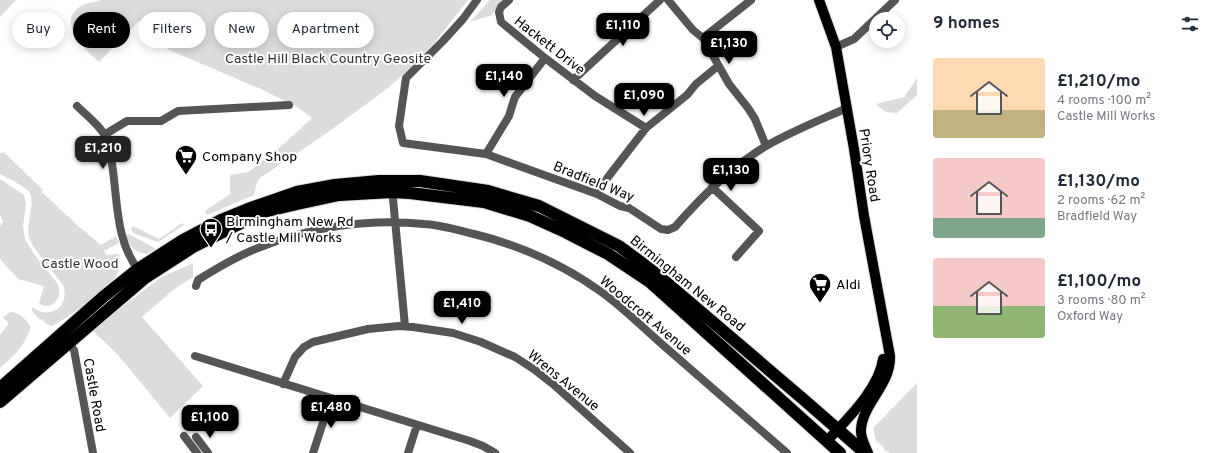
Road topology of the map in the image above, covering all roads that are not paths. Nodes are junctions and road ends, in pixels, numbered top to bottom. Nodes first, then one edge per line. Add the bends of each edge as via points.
1 (477, 0) edge
2 (509, 0) edge
3 (660, 0) edge
4 (668, 0) edge
5 (751, 0) edge
6 (819, 0) edge
7 (895, 0) edge
8 (703, 38) junction
9 (836, 47) junction
10 (545, 58) junction
11 (718, 66) junction
12 (573, 80) junction
13 (289, 105) dead end
14 (77, 106) dead end
15 (847, 108) junction
16 (646, 128) junction
17 (104, 135) junction
18 (766, 146) junction
19 (486, 154) junction
20 (392, 187) junction
21 (712, 187) junction
22 (597, 194) junction
23 (396, 222) junction
24 (736, 257) dead end
25 (141, 273) junction
26 (196, 286) dead end
27 (405, 326) junction
28 (886, 337) junction
29 (68, 343) junction
30 (195, 356) dead end
31 (283, 384) junction
32 (0, 388) edge
33 (330, 398) junction
34 (0, 402) edge
35 (417, 425) junction
36 (837, 429) junction
37 (184, 436) dead end
38 (196, 437) dead end
39 (826, 441) junction
40 (93, 453) edge
41 (196, 453) edge
42 (208, 453) edge
43 (313, 453) edge
44 (408, 453) edge
45 (495, 453) edge
46 (630, 453) edge
47 (787, 453) edge
48 (840, 453) edge
49 (865, 453) edge
50 (868, 453) edge

1 - 19 street, Bradfield Way via 444,41 406,78 400,126 403,143
2 - 10 street, Hackett Drive via 499,12 502,22
3 - 12 street
4 - 8 street
5 - 8 street
6 - 9 main road, Priory Road
7 - 9 street via 854,39
8 - 11 street
9 - 15 main road, Priory Road
10 - 12 street, Hackett Drive
10 - 19 street via 515,97 509,116
11 - 16 street
11 - 18 street via 755,119
12 - 16 street, Hackett Drive
13 - 17 street via 178,111 162,121 127,121
14 - 17 street
15 - 18 street, Bradfield Way
15 - 28 main road, Priory Road
16 - 22 street
17 - 25 street via 110,151 122,236
18 - 21 street, Bradfield Way
19 - 22 street, Bradfield Way
20 - 23 street
20 - 25 highway, Birmingham New Road via 339,195 263,212
20 - 36 highway, Birmingham New Road via 420,181 495,193 539,206 619,246 653,271
20 - 39 highway, Birmingham New Road via 410,192 484,202 530,216 608,254 650,282
21 - 22 street, Bradfield Way via 675,227 668,230 661,229 629,208
21 - 24 street via 759,231
23 - 26 street, Woodcroft Avenue via 314,231 282,240 223,264 198,280
23 - 27 street
23 - 47 street, Woodcroft Avenue via 426,224 493,238 564,269 600,291
25 - 29 highway, Birmingham New Road
25 - 32 highway, Birmingham New Road via 103,297
27 - 31 street, Wrens Avenue via 368,329 313,342 295,357
27 - 46 street, Wrens Avenue via 453,333 481,342 515,358 553,384
28 - 36 main road, Priory Road via 882,368 874,386
28 - 50 main road, Priory Road via 890,363 861,429
29 - 34 highway, Birmingham New Road
29 - 40 street, Castle Road via 74,350
30 - 31 street
31 - 33 street
33 - 35 street
33 - 43 street
35 - 44 street
35 - 45 street via 470,441
36 - 39 main road, Priory Road
36 - 49 highway, Birmingham New Road
37 - 41 street
38 - 42 street
39 - 48 highway, Birmingham New Road

